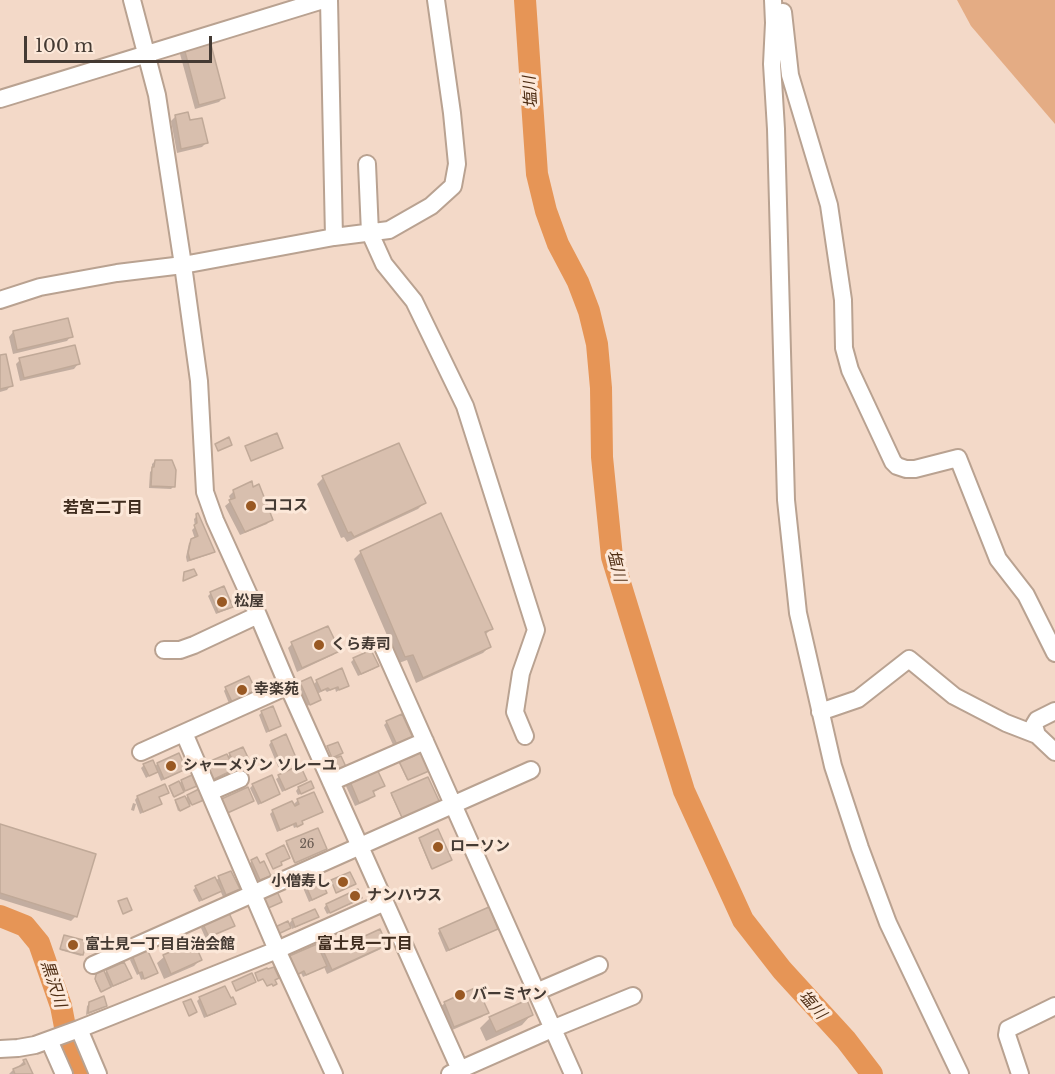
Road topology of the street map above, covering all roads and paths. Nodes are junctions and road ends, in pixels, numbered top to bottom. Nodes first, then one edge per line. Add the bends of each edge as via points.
1 (132, 0) edge
2 (329, 0) edge
3 (436, 0) edge
4 (773, 0) edge
5 (781, 0) edge
6 (311, 2) edge
7 (146, 54) junction
8 (0, 99) edge
9 (367, 164) dead end
10 (370, 233) junction
11 (334, 237) junction
12 (183, 265) junction
13 (0, 300) edge
14 (258, 615) junction
15 (383, 647) dead end
16 (164, 650) dead end
17 (1055, 654) edge
18 (288, 686) junction
19 (1055, 711) edge
20 (820, 712) junction
21 (184, 733) junction
22 (1037, 735) junction
23 (525, 736) dead end
24 (425, 741) junction
25 (141, 752) dead end
26 (1055, 752) edge
27 (531, 770) dead end
28 (240, 779) dead end
29 (331, 782) junction
30 (210, 792) junction
31 (453, 805) junction
32 (360, 847) junction
33 (254, 894) junction
34 (385, 902) junction
35 (277, 950) junction
36 (93, 965) dead end
37 (599, 965) dead end
38 (536, 992) junction
39 (633, 996) dead end
40 (1055, 1006) edge
41 (79, 1029) junction
42 (552, 1029) junction
43 (49, 1040) junction
44 (0, 1050) edge
45 (457, 1072) edge
46 (64, 1074) edge
47 (98, 1074) edge
48 (334, 1074) edge
49 (573, 1074) edge
50 (960, 1074) edge
51 (1020, 1074) edge

1 - 7 street
2 - 11 street
3 - 10 street via 457,164 453,186 431,206 389,230
4 - 20 street via 786,500 798,613
5 - 17 street via 790,75 830,205 843,300 844,348 850,370 897,466 915,469 957,458 999,559 1026,595
6 - 7 street
7 - 8 street
7 - 12 street via 157,95
9 - 10 street
10 - 11 street
10 - 23 street via 384,264 414,301 465,406 536,630 520,673 515,712
11 - 12 street
12 - 13 street via 40,287
12 - 14 street via 199,381 205,492
14 - 16 street via 180,650
14 - 18 street
15 - 24 street
18 - 21 street
18 - 29 street
19 - 22 street via 1037,720
20 - 22 street via 858,699 909,658 954,696
20 - 50 street via 833,766 888,923
21 - 25 street
21 - 30 street
22 - 26 street
24 - 29 street
24 - 31 street
27 - 31 street
28 - 30 street
29 - 32 street
30 - 33 street
31 - 32 street
31 - 38 street
32 - 33 street
32 - 34 street
33 - 35 street
33 - 36 street
34 - 35 street
34 - 45 street
35 - 41 street
35 - 48 street
37 - 38 street
38 - 42 street
39 - 42 street
40 - 51 street via 1008,1029
41 - 43 street
41 - 47 street
42 - 45 street
42 - 49 street
43 - 44 street
43 - 46 street

